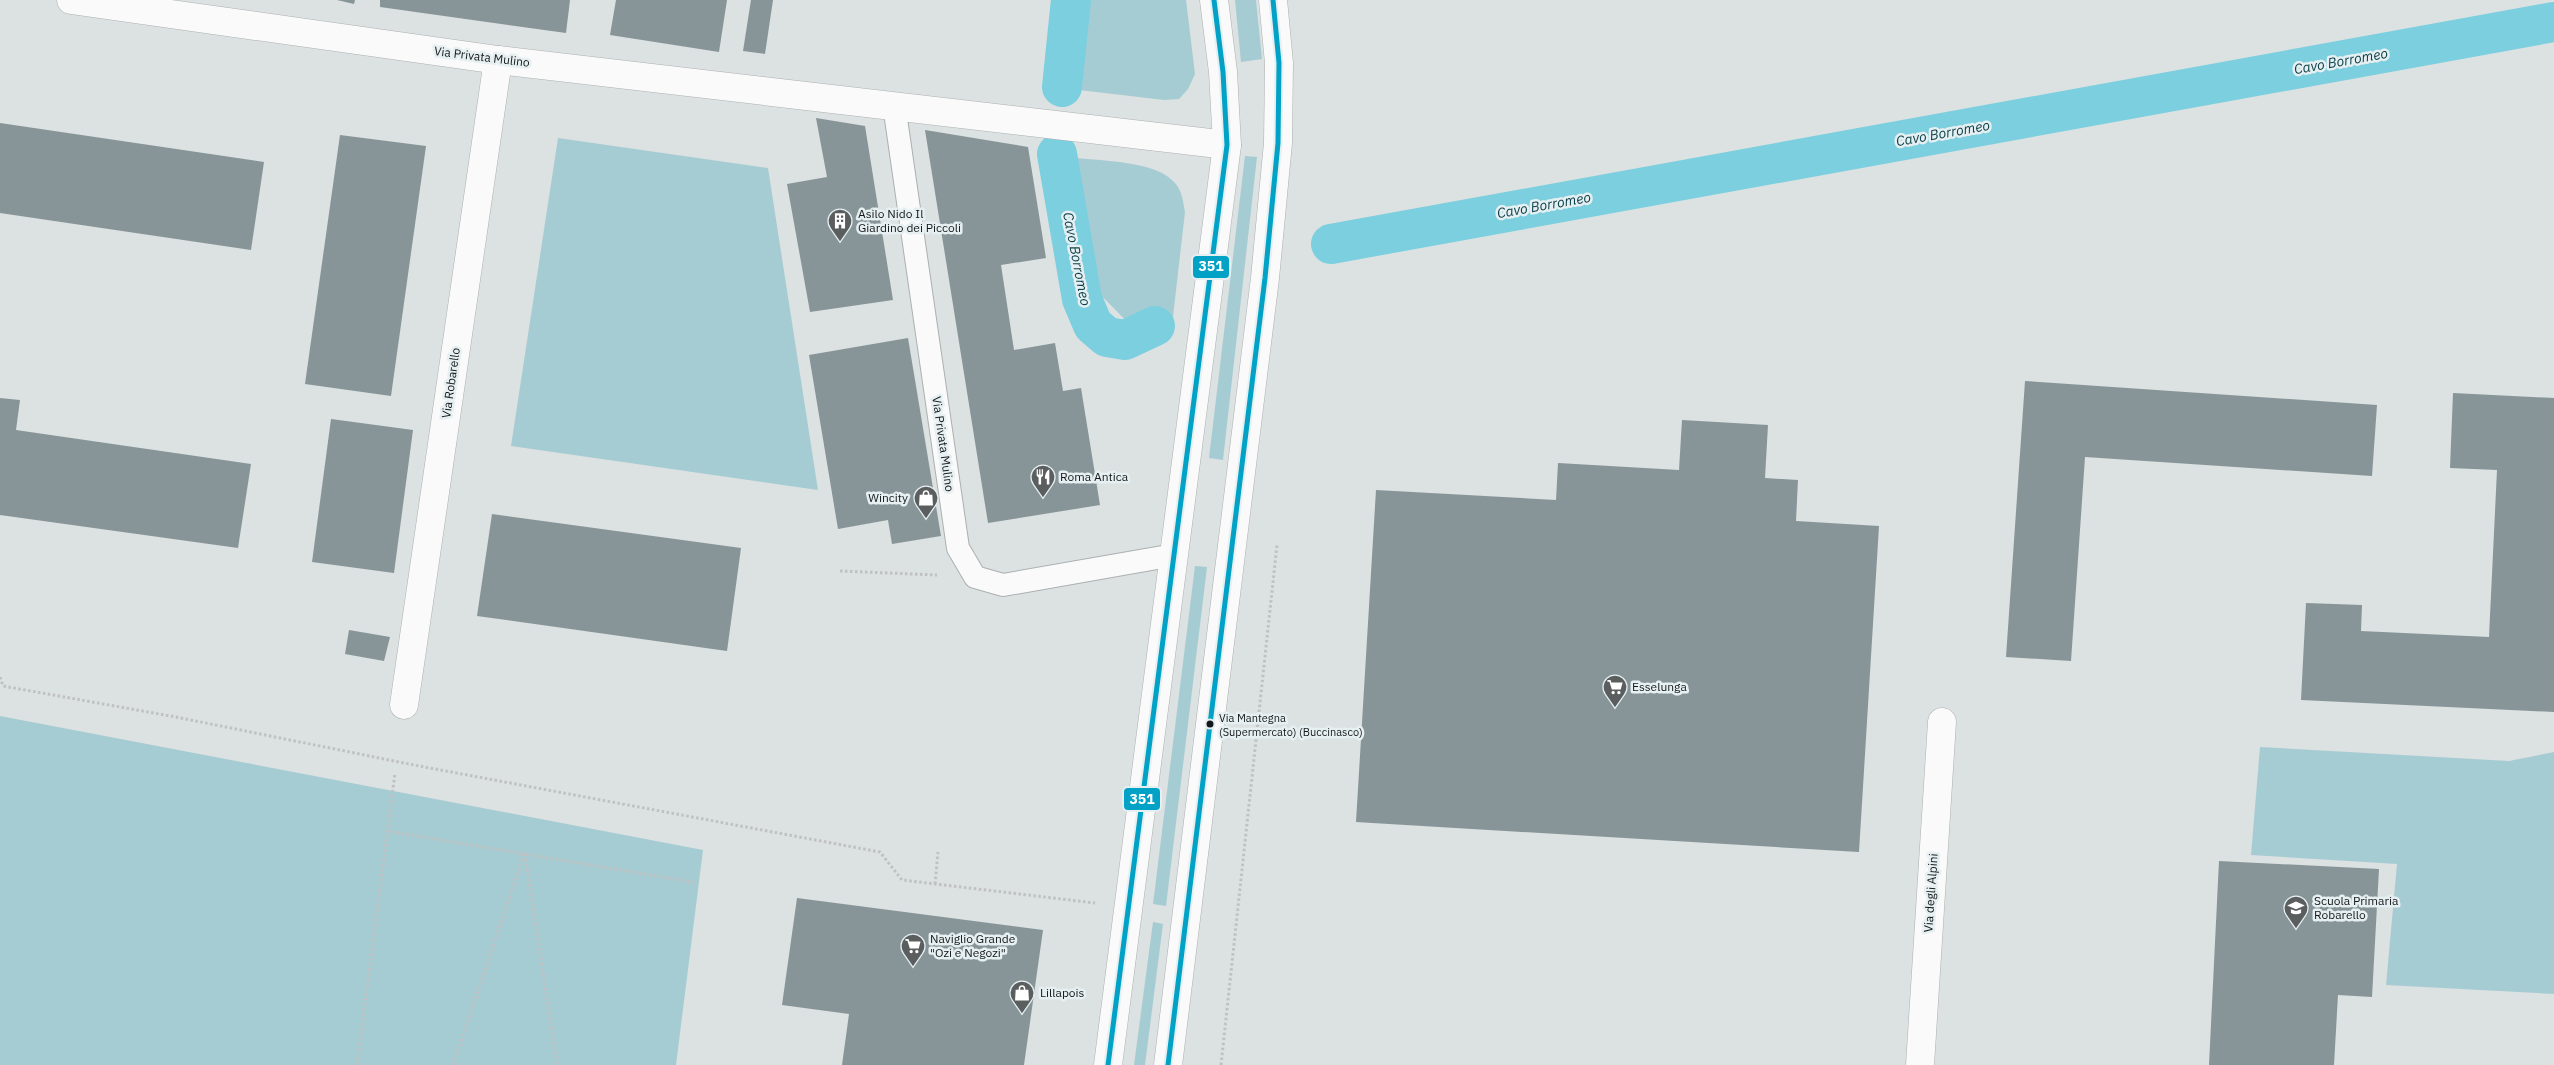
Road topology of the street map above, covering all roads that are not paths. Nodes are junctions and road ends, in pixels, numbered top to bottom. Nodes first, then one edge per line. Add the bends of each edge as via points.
1 (71, 0) edge
2 (1214, 0) edge
3 (1273, 0) edge
4 (498, 60) junction
5 (894, 105) junction
6 (1226, 145) junction
7 (1174, 555) junction
8 (404, 705) dead end
9 (1942, 722) dead end
10 (1108, 1065) edge
11 (1168, 1065) edge
12 (1920, 1065) edge

1 - 4 street, Via Privata Mulino
2 - 6 street via 1223,72
3 - 11 street via 1279,63 1278,143 1265,278
4 - 5 street, Via Privata Mulino
4 - 8 street, Via Robarello
5 - 6 street, Via Privata Mulino
5 - 7 lane, Via Privata Mulino via 958,548 975,577 1003,585
6 - 7 street
7 - 10 street
9 - 12 street, Via degli Alpini

